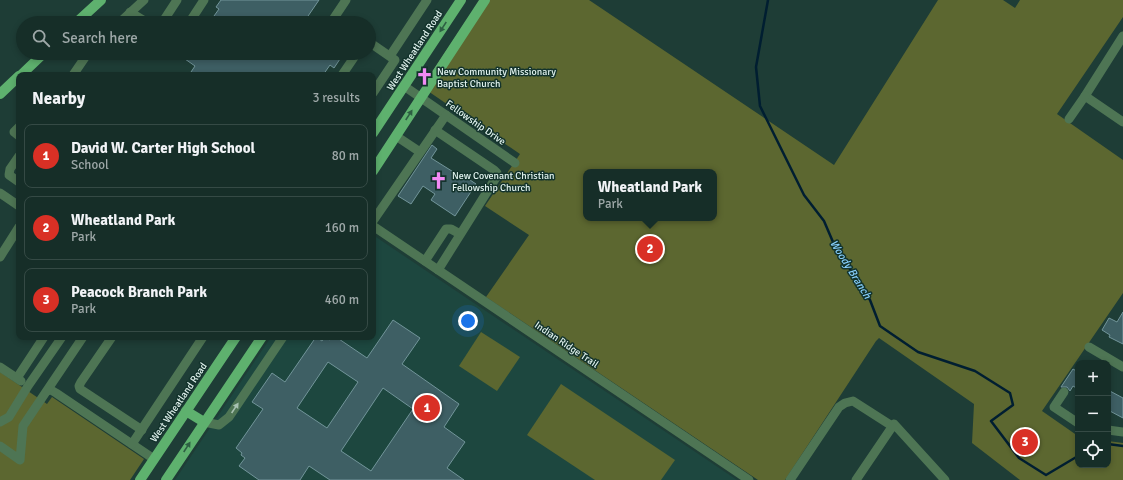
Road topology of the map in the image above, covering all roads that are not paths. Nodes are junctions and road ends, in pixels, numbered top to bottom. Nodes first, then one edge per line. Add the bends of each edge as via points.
1 (101, 0) edge
2 (144, 0) edge
3 (177, 0) edge
4 (204, 0) edge
5 (346, 0) edge
6 (427, 0) edge
7 (461, 0) edge
8 (485, 0) edge
9 (130, 12) junction
10 (84, 16) edge
11 (126, 16) edge
12 (137, 16) edge
13 (167, 16) edge
14 (194, 16) edge
15 (335, 16) edge
16 (1122, 40) edge
17 (376, 47) edge
18 (390, 56) junction
19 (37, 60) edge
20 (83, 60) edge
21 (352, 60) edge
22 (24, 72) edge
23 (75, 72) edge
24 (344, 72) edge
25 (16, 80) edge
26 (404, 86) junction
27 (376, 88) edge
28 (0, 94) edge
29 (1085, 96) junction
30 (421, 98) junction
31 (446, 115) junction
32 (1069, 120) dead end
33 (1123, 122) edge
34 (376, 128) edge
35 (435, 130) junction
36 (396, 136) junction
37 (420, 152) junction
38 (16, 163) edge
39 (515, 163) dead end
40 (376, 166) edge
41 (16, 180) edge
42 (0, 193) edge
43 (16, 204) edge
44 (376, 217) edge
45 (376, 228) edge
46 (16, 232) edge
47 (460, 234) junction
48 (0, 257) edge
49 (425, 261) junction
50 (438, 270) junction
51 (42, 340) edge
52 (60, 340) edge
53 (81, 340) edge
54 (110, 340) edge
55 (200, 340) edge
56 (234, 340) edge
57 (260, 340) edge
58 (281, 340) edge
59 (1089, 348) dead end
60 (0, 367) edge
61 (1123, 367) edge
62 (17, 378) junction
63 (28, 386) junction
64 (47, 391) junction
65 (1064, 392) dead end
66 (186, 412) junction
67 (9, 417) junction
68 (1075, 421) edge
69 (0, 422) edge
70 (204, 422) junction
71 (893, 425) junction
72 (23, 426) junction
73 (142, 430) junction
74 (1111, 430) edge
75 (1123, 432) edge
76 (132, 444) junction
77 (0, 446) edge
78 (154, 459) junction
79 (860, 479) edge
80 (140, 480) edge
81 (166, 480) edge
82 (749, 480) edge
83 (790, 480) edge
84 (945, 480) edge

1 - 10 main road
2 - 9 street
3 - 13 street
4 - 14 street
5 - 15 street
6 - 18 street
7 -> 26 main road, West Wheatland Road
8 - 30 main road
9 - 11 street
9 - 12 street
16 - 29 street
17 - 18 street
18 - 27 street via 395,60
19 - 22 main road
20 - 23 street
21 - 24 street
25 - 28 main road
26 - 30 street, Fellowship Drive
26 - 34 main road, West Wheatland Road
29 - 32 street
29 - 33 street
30 - 31 street, Fellowship Drive
36 -> 30 main road
31 - 35 street
31 - 39 street, Fellowship Drive
35 - 37 street
35 - 47 street via 497,173
36 - 37 street
36 - 40 main road
37 - 44 street
38 - 41 street via 9,174
42 - 43 street
45 - 49 street, Indian Ridge Trail
46 - 48 street
47 - 49 street via 446,229
47 - 50 street
49 - 50 street, Indian Ridge Trail
50 - 82 street, Indian Ridge Trail
51 - 62 street
52 - 63 street
53 - 64 street
54 - 73 street via 80,382 80,390
55 - 73 street
56 - 66 main road, West Wheatland Road
57 - 70 main road
70 -> 58 street via 219,425 229,417
59 - 61 street
60 - 62 street
62 - 63 street
63 - 67 street
64 - 72 street
64 - 76 street via 56,392
65 - 68 street via 1054,407
66 - 70 main road
66 - 78 main road, West Wheatland Road
67 - 69 street
67 - 72 street
81 -> 70 main road
71 - 79 street
71 - 83 street via 853,401 845,403 839,407
71 - 84 street
72 - 77 street via 20,460
73 - 76 street
74 - 75 street
76 - 78 street
78 - 80 main road, West Wheatland Road

